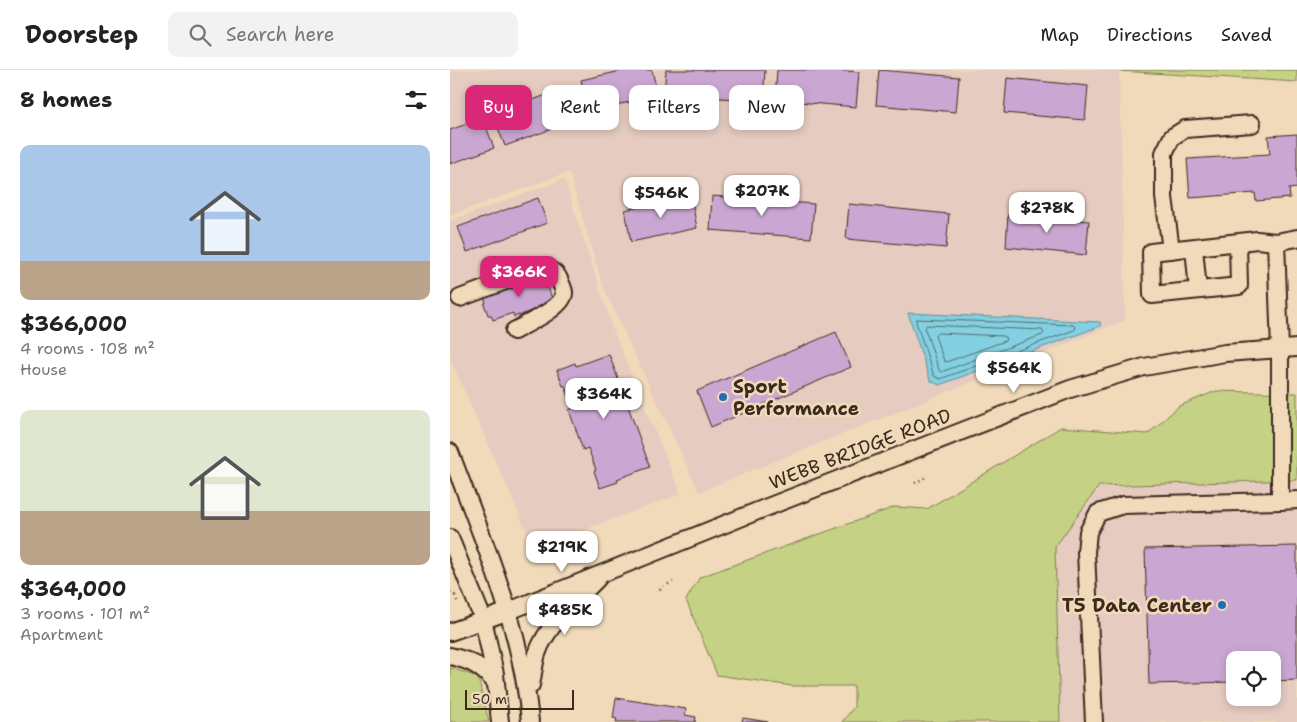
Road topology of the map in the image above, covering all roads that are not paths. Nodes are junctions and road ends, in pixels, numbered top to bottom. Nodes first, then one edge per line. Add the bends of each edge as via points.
1 (1252, 124) dead end
2 (1297, 238) edge
3 (1276, 242) junction
4 (1238, 243) junction
5 (1194, 248) junction
6 (1171, 250) junction
7 (1198, 290) junction
8 (460, 298) dead end
9 (514, 331) dead end
10 (1297, 348) edge
11 (1280, 349) junction
12 (450, 452) edge
13 (1297, 500) edge
14 (1280, 501) junction
15 (450, 538) edge
16 (604, 572) junction
17 (509, 611) junction
18 (483, 619) junction
19 (450, 632) edge
20 (450, 656) edge
21 (496, 682) junction
22 (529, 702) junction
23 (500, 722) edge
24 (530, 722) edge
25 (1094, 722) edge

1 - 6 street via 1185,129 1172,137 1164,153 1164,197
2 - 3 street
3 - 4 street
3 - 11 street
4 - 5 street
4 - 7 street via 1239,286
5 - 6 street
5 - 7 street
6 - 7 street via 1151,252 1152,295
8 - 9 street via 538,269 549,270 558,277 564,292 562,298 552,310
10 - 11 street, WEBB BRIDGE ROAD
11 - 14 street
11 - 16 street, WEBB BRIDGE ROAD via 1225,353 1144,367 1070,389
12 - 17 street
13 - 14 street
14 - 25 street via 1123,505 1098,513 1088,532 1086,552
15 - 18 street
16 - 17 street, WEBB BRIDGE ROAD
16 - 22 street via 566,610 544,638 537,654
17 - 18 street, WEBB BRIDGE ROAD
17 - 22 street
18 - 19 street, WEBB BRIDGE ROAD
18 - 21 street
20 - 21 street via 475,663
21 - 23 street
22 - 24 street

